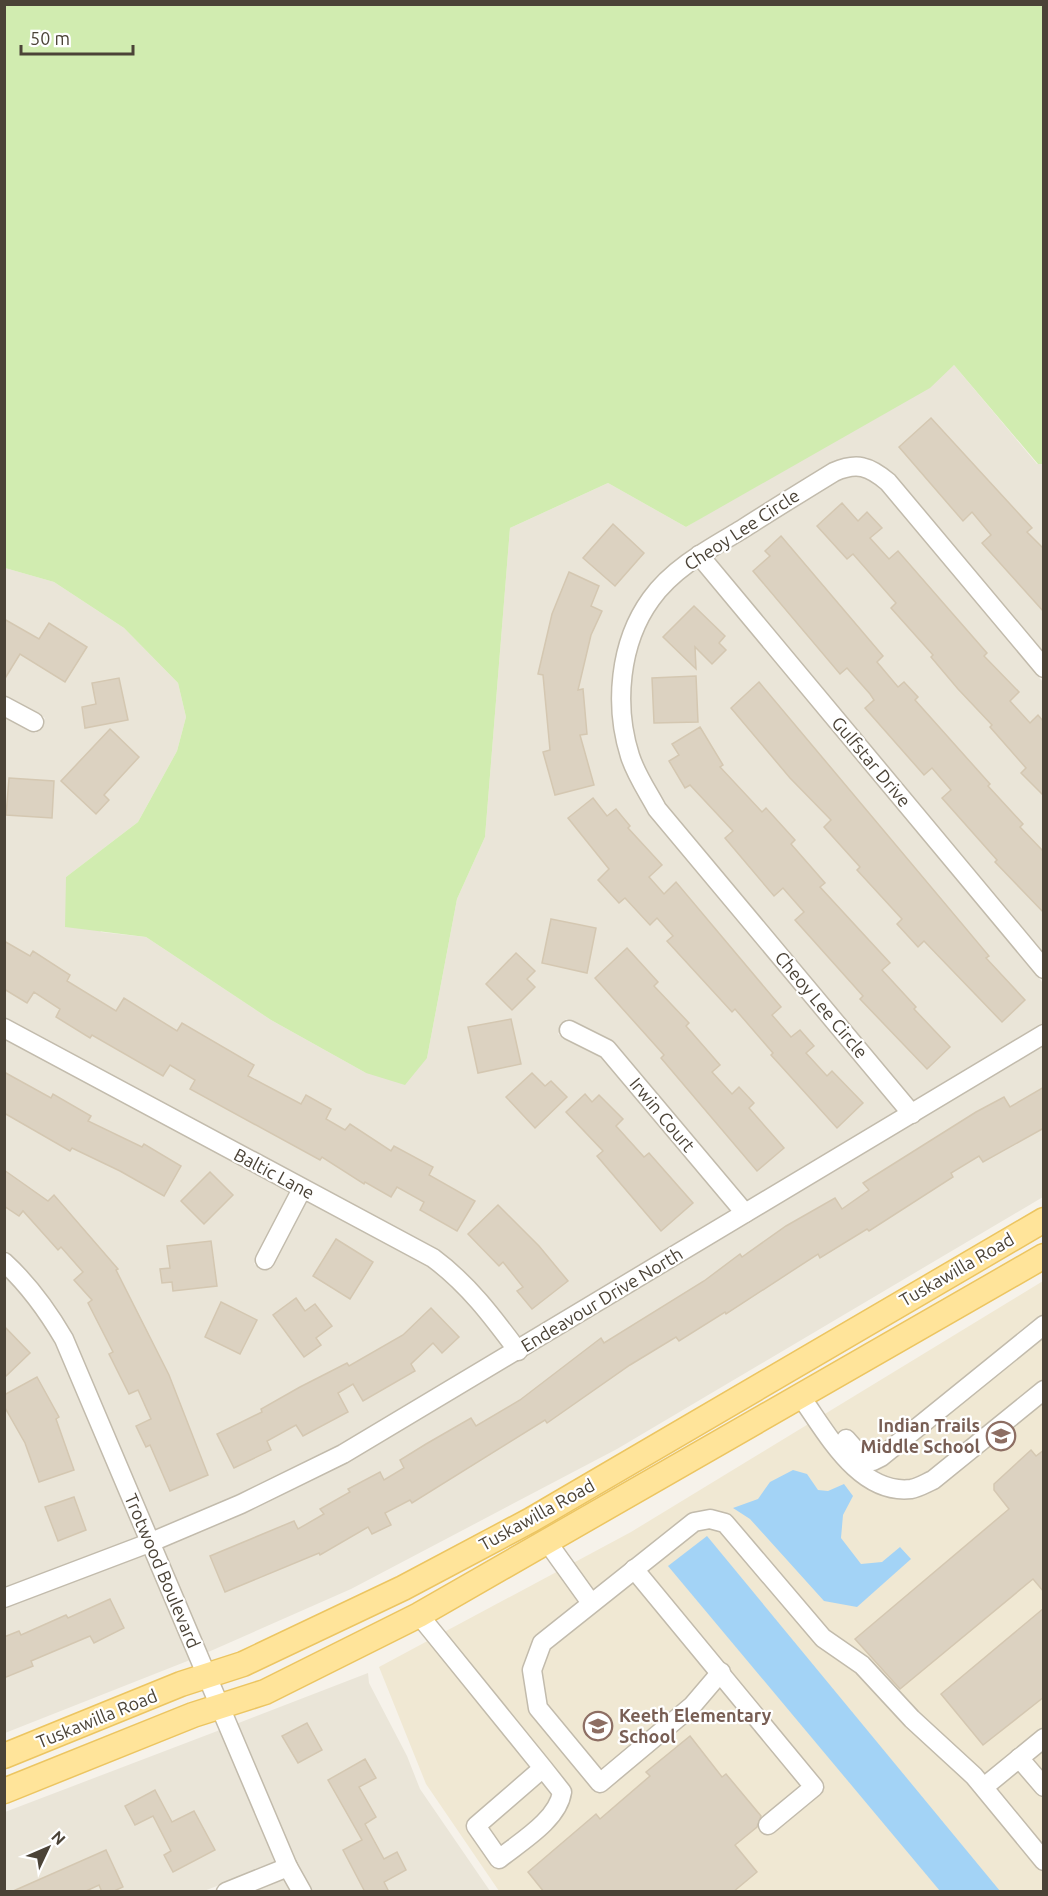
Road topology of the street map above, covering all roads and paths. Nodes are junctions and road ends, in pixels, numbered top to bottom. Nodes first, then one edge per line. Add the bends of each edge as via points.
1 (699, 555) junction
2 (1044, 668) edge
3 (4, 706) edge
4 (34, 722) dead end
5 (1044, 969) edge
6 (4, 1028) edge
7 (569, 1030) dead end
8 (1044, 1034) edge
9 (912, 1114) junction
10 (302, 1189) junction
11 (745, 1213) junction
12 (1044, 1220) edge
13 (1044, 1256) edge
14 (265, 1260) dead end
15 (4, 1262) edge
16 (1044, 1325) edge
17 (518, 1351) junction
18 (1044, 1390) edge
19 (807, 1394) junction
20 (531, 1520) junction
21 (149, 1543) junction
22 (548, 1543) junction
23 (634, 1569) junction
24 (403, 1588) junction
25 (4, 1598) edge
26 (591, 1603) junction
27 (419, 1615) junction
28 (721, 1672) junction
29 (206, 1676) junction
30 (219, 1708) junction
31 (1044, 1738) edge
32 (4, 1756) edge
33 (1019, 1758) junction
34 (543, 1768) junction
35 (984, 1787) junction
36 (1044, 1787) edge
37 (4, 1791) edge
38 (768, 1825) dead end
39 (1044, 1861) edge
40 (288, 1867) junction
41 (226, 1892) edge
42 (302, 1892) edge

1 - 2 street, Cheoy Lee Circle via 834,472 862,465 888,482
1 - 5 street, Gulfstar Drive
1 - 9 street, Cheoy Lee Circle via 651,598 634,629 624,663 620,717 631,759 657,809
3 - 4 street
6 - 10 street, Baltic Lane
7 - 11 street, Irwin Court via 607,1049
8 - 9 street, Endeavour Drive North
9 - 11 street, Endeavour Drive North
10 - 14 street
10 - 17 street, Baltic Lane via 433,1258 457,1275
11 - 17 street, Endeavour Drive North
12 - 20 main road, Tuskawilla Road
13 - 19 main road, Tuskawilla Road
15 - 21 street, Trotwood Boulevard via 46,1309 64,1339
16 - 19 street via 873,1461 861,1456
17 - 21 street, Endeavour Drive North via 343,1454 242,1504
18 - 19 street via 933,1480 912,1489 885,1487 862,1475
19 - 22 main road, Tuskawilla Road
20 - 22 main road
20 - 24 main road, Tuskawilla Road
21 - 25 street, Endeavour Drive North
21 - 29 street, Trotwood Boulevard
22 - 26 street
22 - 27 main road, Tuskawilla Road
23 - 26 street
23 - 28 street
23 - 35 street via 694,1522 710,1519 725,1523 823,1638 862,1665
24 - 27 main road
24 - 29 main road, Tuskawilla Road via 243,1664
26 - 28 street via 542,1643 532,1670 538,1708 600,1783 692,1706
27 - 30 main road, Tuskawilla Road via 266,1692
27 - 34 street
28 - 38 street via 814,1786
29 - 30 street, Trotwood Boulevard
29 - 32 main road, Tuskawilla Road
30 - 37 main road, Tuskawilla Road
30 - 40 street, Trotwood Boulevard
31 - 33 street
33 - 35 street
33 - 36 street
34 - 34 street via 476,1826 499,1859 560,1803 562,1792
35 - 39 street
40 - 41 street
40 - 42 street, Trotwood Boulevard

